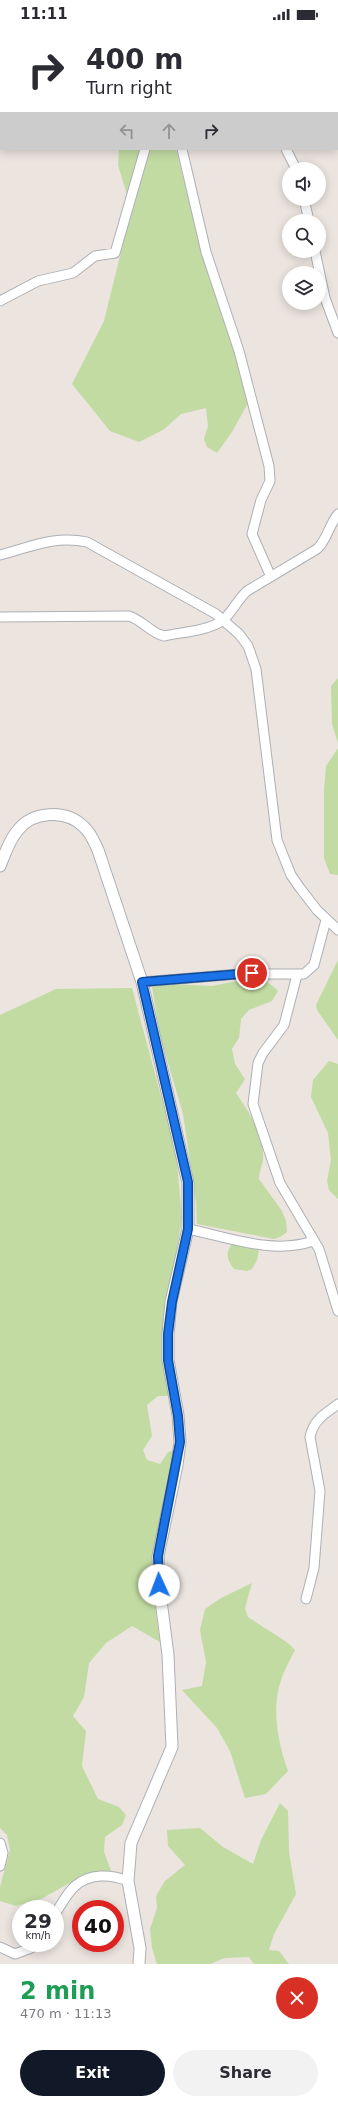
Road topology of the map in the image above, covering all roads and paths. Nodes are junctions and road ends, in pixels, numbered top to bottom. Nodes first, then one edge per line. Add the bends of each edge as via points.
1 (145, 150) edge
2 (182, 150) edge
3 (286, 150) edge
4 (292, 162) edge
5 (316, 258) edge
6 (0, 301) edge
7 (338, 333) edge
8 (338, 514) edge
9 (0, 555) edge
10 (271, 577) junction
11 (0, 618) edge
12 (223, 620) junction
13 (0, 866) edge
14 (326, 920) junction
15 (338, 930) edge
16 (297, 975) junction
17 (142, 982) junction
18 (188, 1229) junction
19 (313, 1241) junction
20 (338, 1311) edge
21 (338, 1404) edge
22 (306, 1599) dead end
23 (0, 1843) edge
24 (0, 1866) edge
25 (128, 1880) junction
26 (64, 1902) edge
27 (0, 1946) edge
28 (20, 1952) edge
29 (139, 1964) edge

1 - 6 street via 115,253 95,256 73,273 38,281
2 - 10 street via 206,252 239,351 269,466 270,481 261,500 252,534
3 - 4 street
5 - 7 street via 325,298
8 - 10 street via 320,546
9 - 12 street via 54,540 71,539 87,542
10 - 12 street via 243,595
11 - 12 street via 129,616 164,636 209,627
12 - 14 street via 240,634 248,646 256,669 274,819 280,846 291,875
13 - 17 street via 18,830 34,817 59,815 72,818 84,826 98,850
14 - 15 street
14 - 16 street via 314,965 304,974
16 - 17 street via 239,974
16 - 19 street via 284,1025 263,1052 258,1063 253,1098 280,1183
17 - 18 street via 188,1182
18 - 19 street via 277,1248 303,1245
18 - 25 street via 172,1302 168,1334 168,1360 180,1442 158,1556 168,1655 172,1747 132,1843
19 - 20 street via 321,1256
21 - 22 street via 321,1415 310,1437 320,1491 314,1568
23 - 24 street via 4,1853
25 - 26 street via 115,1876 99,1876 76,1885
25 - 29 street via 140,1948
27 - 28 street via 15,1954

